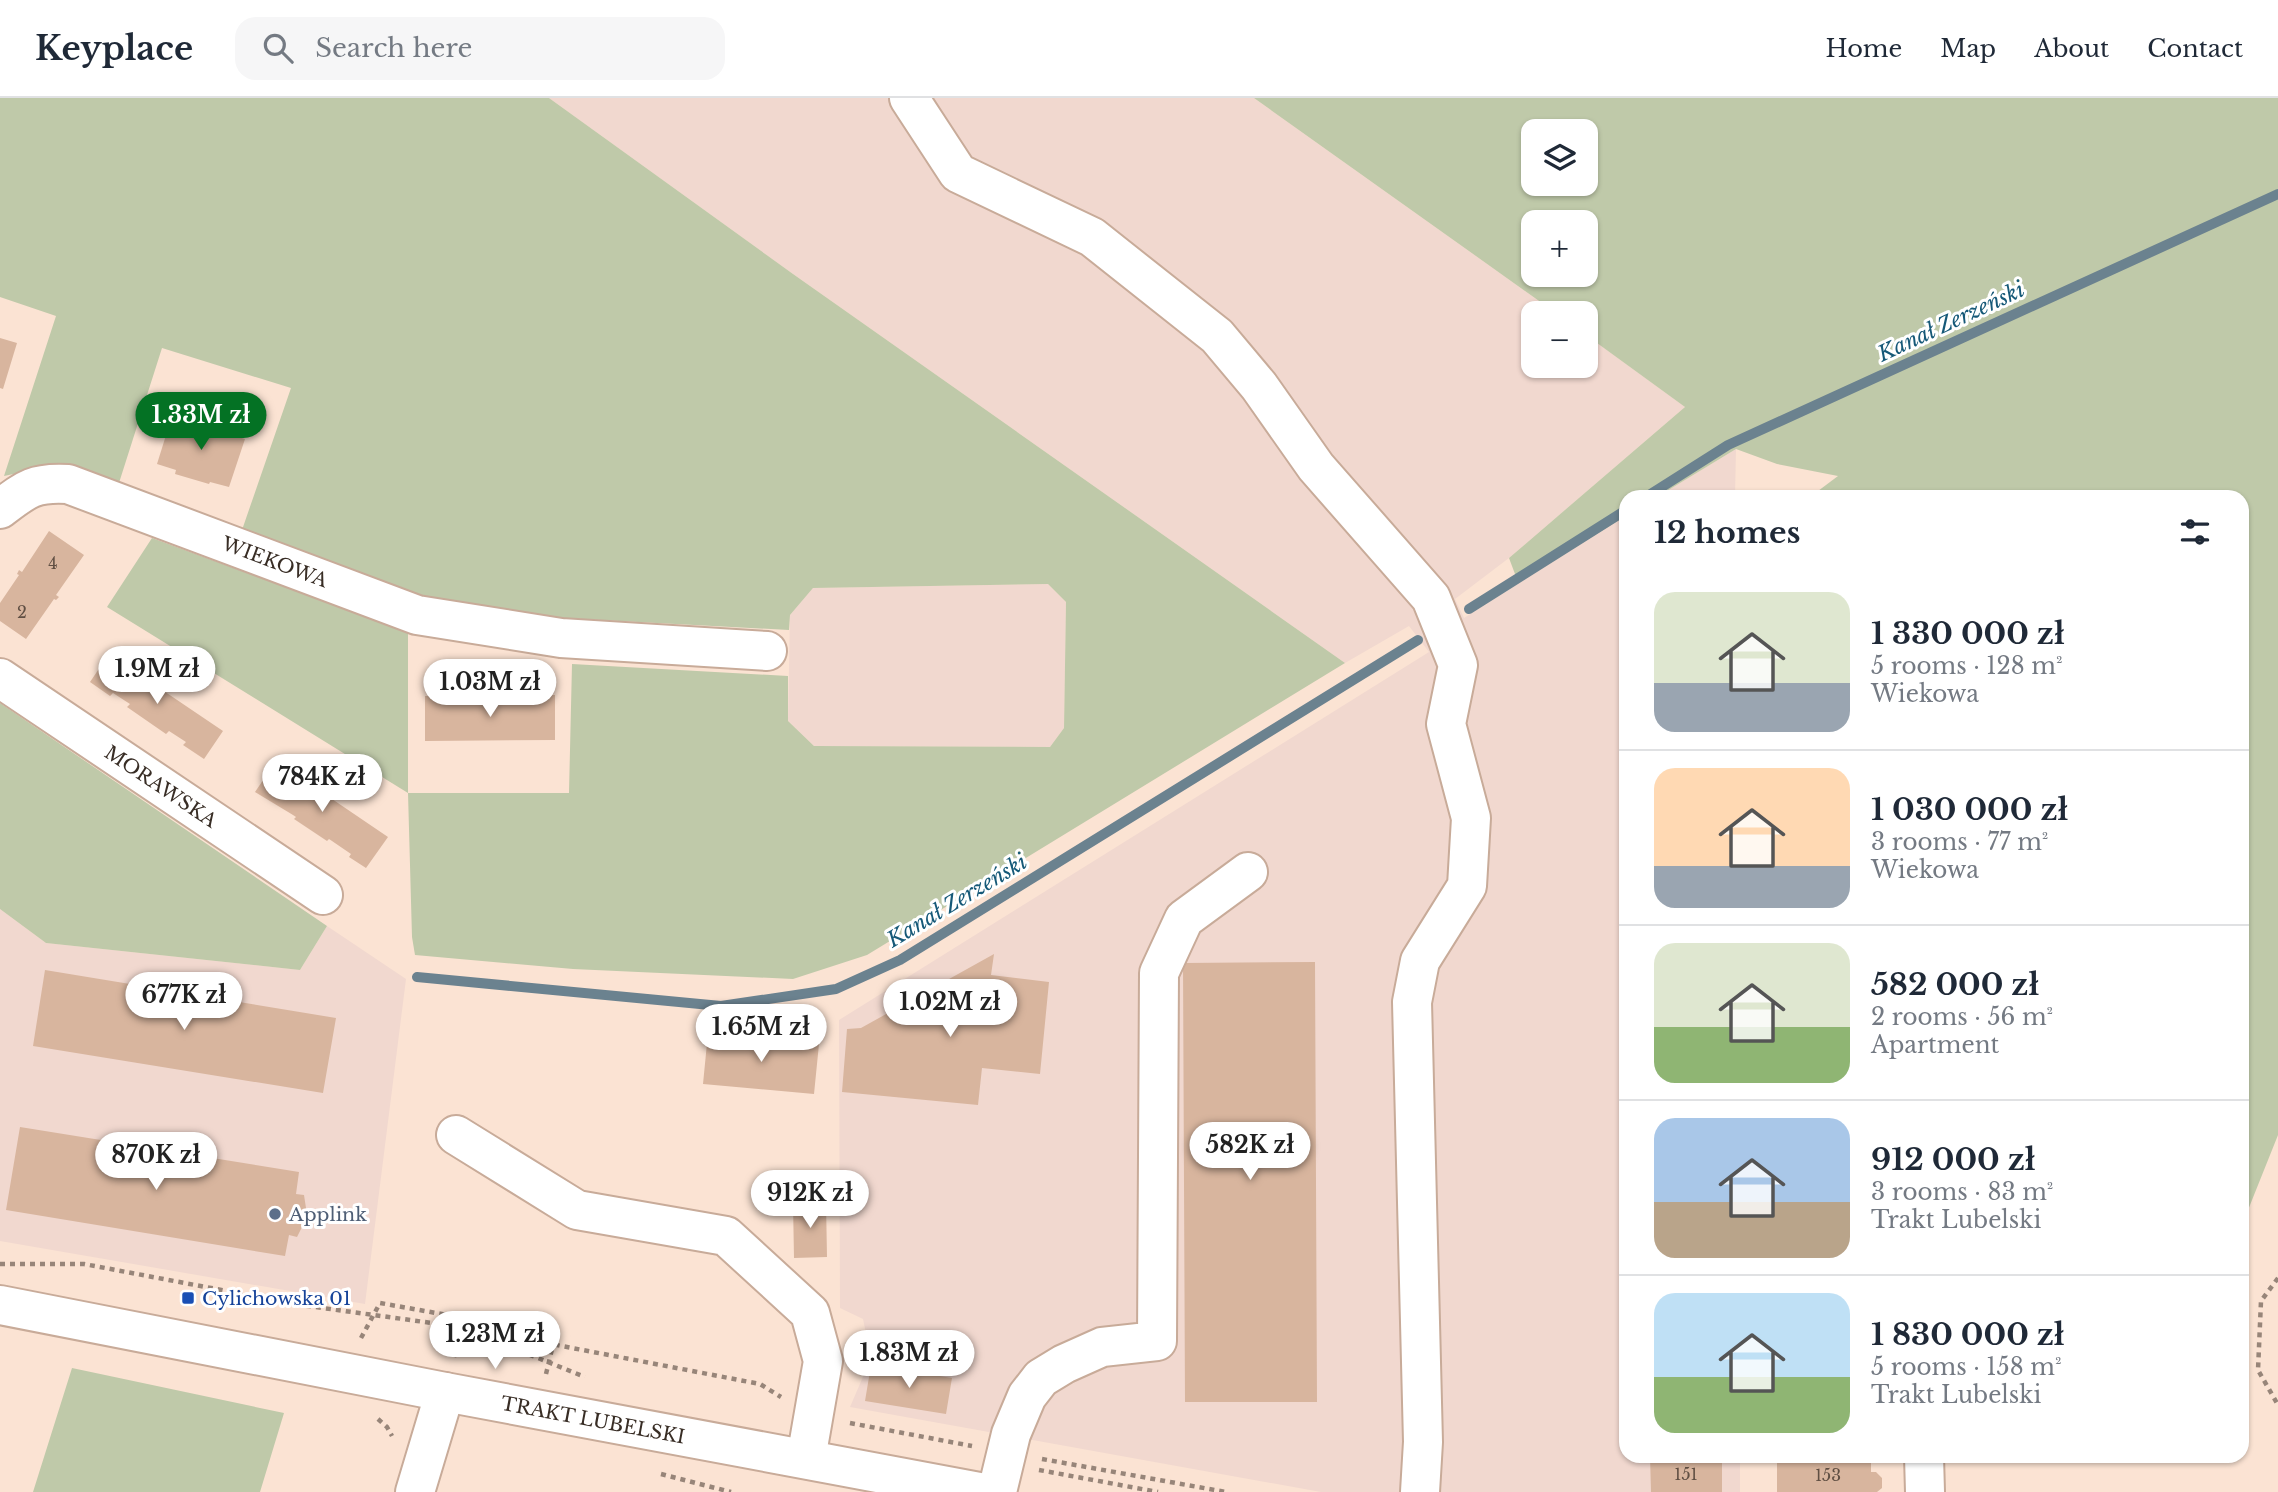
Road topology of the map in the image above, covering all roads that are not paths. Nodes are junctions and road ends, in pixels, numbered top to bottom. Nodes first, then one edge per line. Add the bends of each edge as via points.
1 (909, 98) edge
2 (0, 509) edge
3 (767, 651) dead end
4 (0, 678) edge
5 (1248, 872) dead end
6 (323, 895) dead end
7 (456, 1135) dead end
8 (0, 1305) edge
9 (444, 1392) junction
10 (806, 1459) junction
11 (1924, 1463) edge
12 (1003, 1469) edge
13 (415, 1492) edge
14 (979, 1492) edge
15 (1420, 1492) edge
16 (1925, 1492) edge

1 - 15 street via 958,173 1093,237 1217,336 1259,386 1315,467 1432,598 1458,665 1446,724 1471,818 1468,886 1420,961 1412,1002 1423,1442
2 - 3 street, WIEKOWA via 27,488 68,484 417,615 561,638
4 - 6 street, MORAWSKA
5 - 12 street via 1184,919 1159,973 1157,1341 1102,1347 1041,1378 1027,1396 1011,1434
7 - 10 street via 576,1210 726,1236 810,1313 823,1361
8 - 9 street, TRAKT LUBELSKI
9 - 10 street, TRAKT LUBELSKI
9 - 13 street
10 - 14 street, TRAKT LUBELSKI
11 - 16 street

